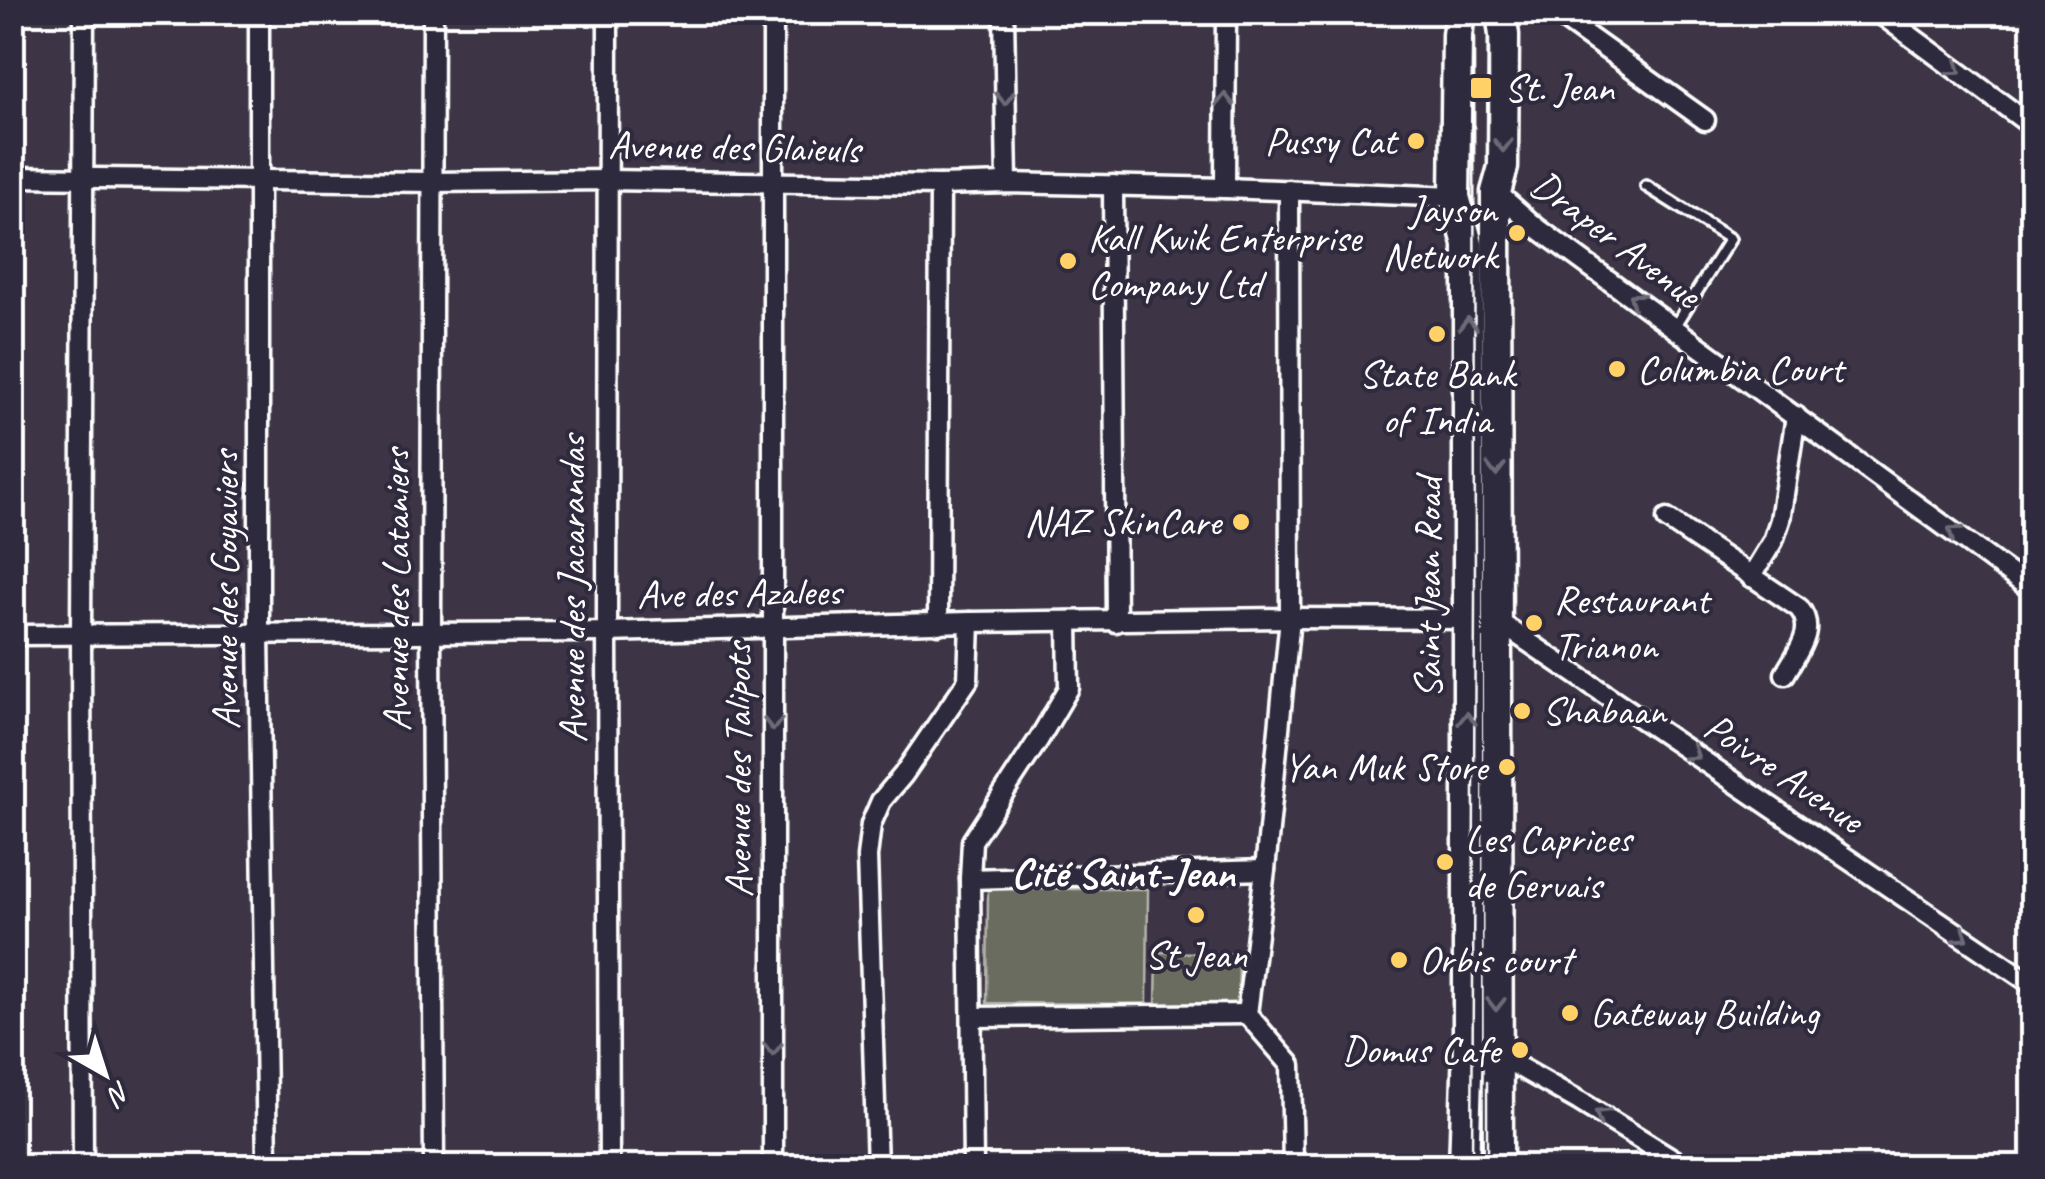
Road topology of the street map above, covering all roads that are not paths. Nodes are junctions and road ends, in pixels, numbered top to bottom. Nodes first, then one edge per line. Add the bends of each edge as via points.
1 (84, 12) edge
2 (259, 12) edge
3 (433, 12) edge
4 (608, 12) edge
5 (773, 12) edge
6 (1004, 12) edge
7 (1226, 12) edge
8 (1460, 12) edge
9 (1501, 12) edge
10 (1554, 12) edge
11 (1880, 13) edge
12 (1705, 120) dead end
13 (2032, 126) edge
14 (12, 177) edge
15 (85, 178) junction
16 (260, 180) junction
17 (608, 180) junction
18 (432, 182) junction
19 (774, 183) junction
20 (1007, 183) junction
21 (940, 185) junction
22 (1113, 185) junction
23 (1646, 186) dead end
24 (1225, 188) junction
25 (1289, 190) junction
26 (1496, 192) junction
27 (1456, 197) junction
28 (1674, 328) junction
29 (1796, 416) junction
30 (1668, 519) dead end
31 (1752, 576) junction
32 (2032, 590) edge
33 (1290, 618) junction
34 (1467, 618) junction
35 (1496, 620) junction
36 (1068, 621) junction
37 (970, 622) junction
38 (1116, 622) junction
39 (938, 624) junction
40 (773, 626) junction
41 (606, 632) junction
42 (431, 633) junction
43 (12, 635) edge
44 (259, 635) junction
45 (81, 636) junction
46 (1785, 674) dead end
47 (1265, 870) junction
48 (970, 878) junction
49 (2032, 984) edge
50 (1247, 1014) junction
51 (973, 1017) junction
52 (1496, 1054) junction
53 (83, 1166) edge
54 (267, 1166) edge
55 (434, 1166) edge
56 (609, 1166) edge
57 (773, 1166) edge
58 (877, 1166) edge
59 (973, 1166) edge
60 (1294, 1166) edge
61 (1464, 1166) edge
62 (1498, 1166) edge
63 (1684, 1166) edge

1 - 15 street
2 - 16 street, Avenue des Goyaviers
3 - 18 street, Avenue des Lataniers
4 - 17 street, Avenue des Jacarandas
5 - 19 street, Avenue des Talipots
6 -> 20 street
24 -> 7 street
8 - 27 main road, Saint Jean Road
9 -> 26 main road, Saint Jean Road via 1503,166
10 - 12 street
11 -> 13 street
14 - 15 street, Avenue des Glaieuls
15 - 16 street, Avenue des Glaieuls
15 - 45 street
16 - 18 street, Avenue des Glaieuls
16 - 44 street, Avenue des Goyaviers
17 - 18 street, Avenue des Glaieuls
17 - 19 street, Avenue des Glaieuls
17 - 41 street, Avenue des Jacarandas
18 - 42 street, Avenue des Lataniers
19 - 21 street, Avenue des Glaieuls
19 - 40 street, Avenue des Talipots
20 - 21 street, Avenue des Glaieuls
20 - 22 street, Avenue des Glaieuls
21 - 39 street
22 - 24 street, Avenue des Glaieuls
22 - 38 street
23 - 28 lane via 1730,239
24 - 25 street, Avenue des Glaieuls
25 - 27 street, Avenue des Glaieuls
25 - 33 street
28 -> 26 street, Draper Avenue
26 -> 35 main road, Saint Jean Road
34 -> 27 main road, Saint Jean Road via 1468,244
28 - 29 street, Draper Avenue
29 - 31 street via 1780,520
32 -> 29 street, Draper Avenue
30 - 31 street
31 - 46 street via 1808,619
33 - 34 street, Ave des Azalees
33 - 38 street, Ave des Azalees
33 - 47 street
61 -> 34 main road, Saint Jean Road
35 -> 49 street, Poivre Avenue
35 -> 52 main road, Saint Jean Road
36 - 37 street, Ave des Azalees
36 - 38 street, Ave des Azalees
36 - 48 street via 1069,688 972,841
37 - 39 street, Ave des Azalees
37 - 58 street via 968,680 871,824
39 - 40 street, Ave des Azalees
40 - 41 street, Ave des Azalees
40 -> 57 street, Avenue des Talipots
41 - 42 street, Ave des Azalees
41 - 56 street, Avenue des Jacarandas
42 - 44 street, Ave des Azalees
42 - 55 street, Avenue des Lataniers
43 - 45 street, Ave des Azalees
44 - 45 street, Ave des Azalees
44 - 54 street, Avenue des Goyaviers
45 - 53 street
47 - 48 street
47 - 50 street
48 - 51 street
50 - 51 street
50 - 60 street via 1291,1066
51 - 59 street
52 - 62 main road, Saint Jean Road
63 -> 52 street

